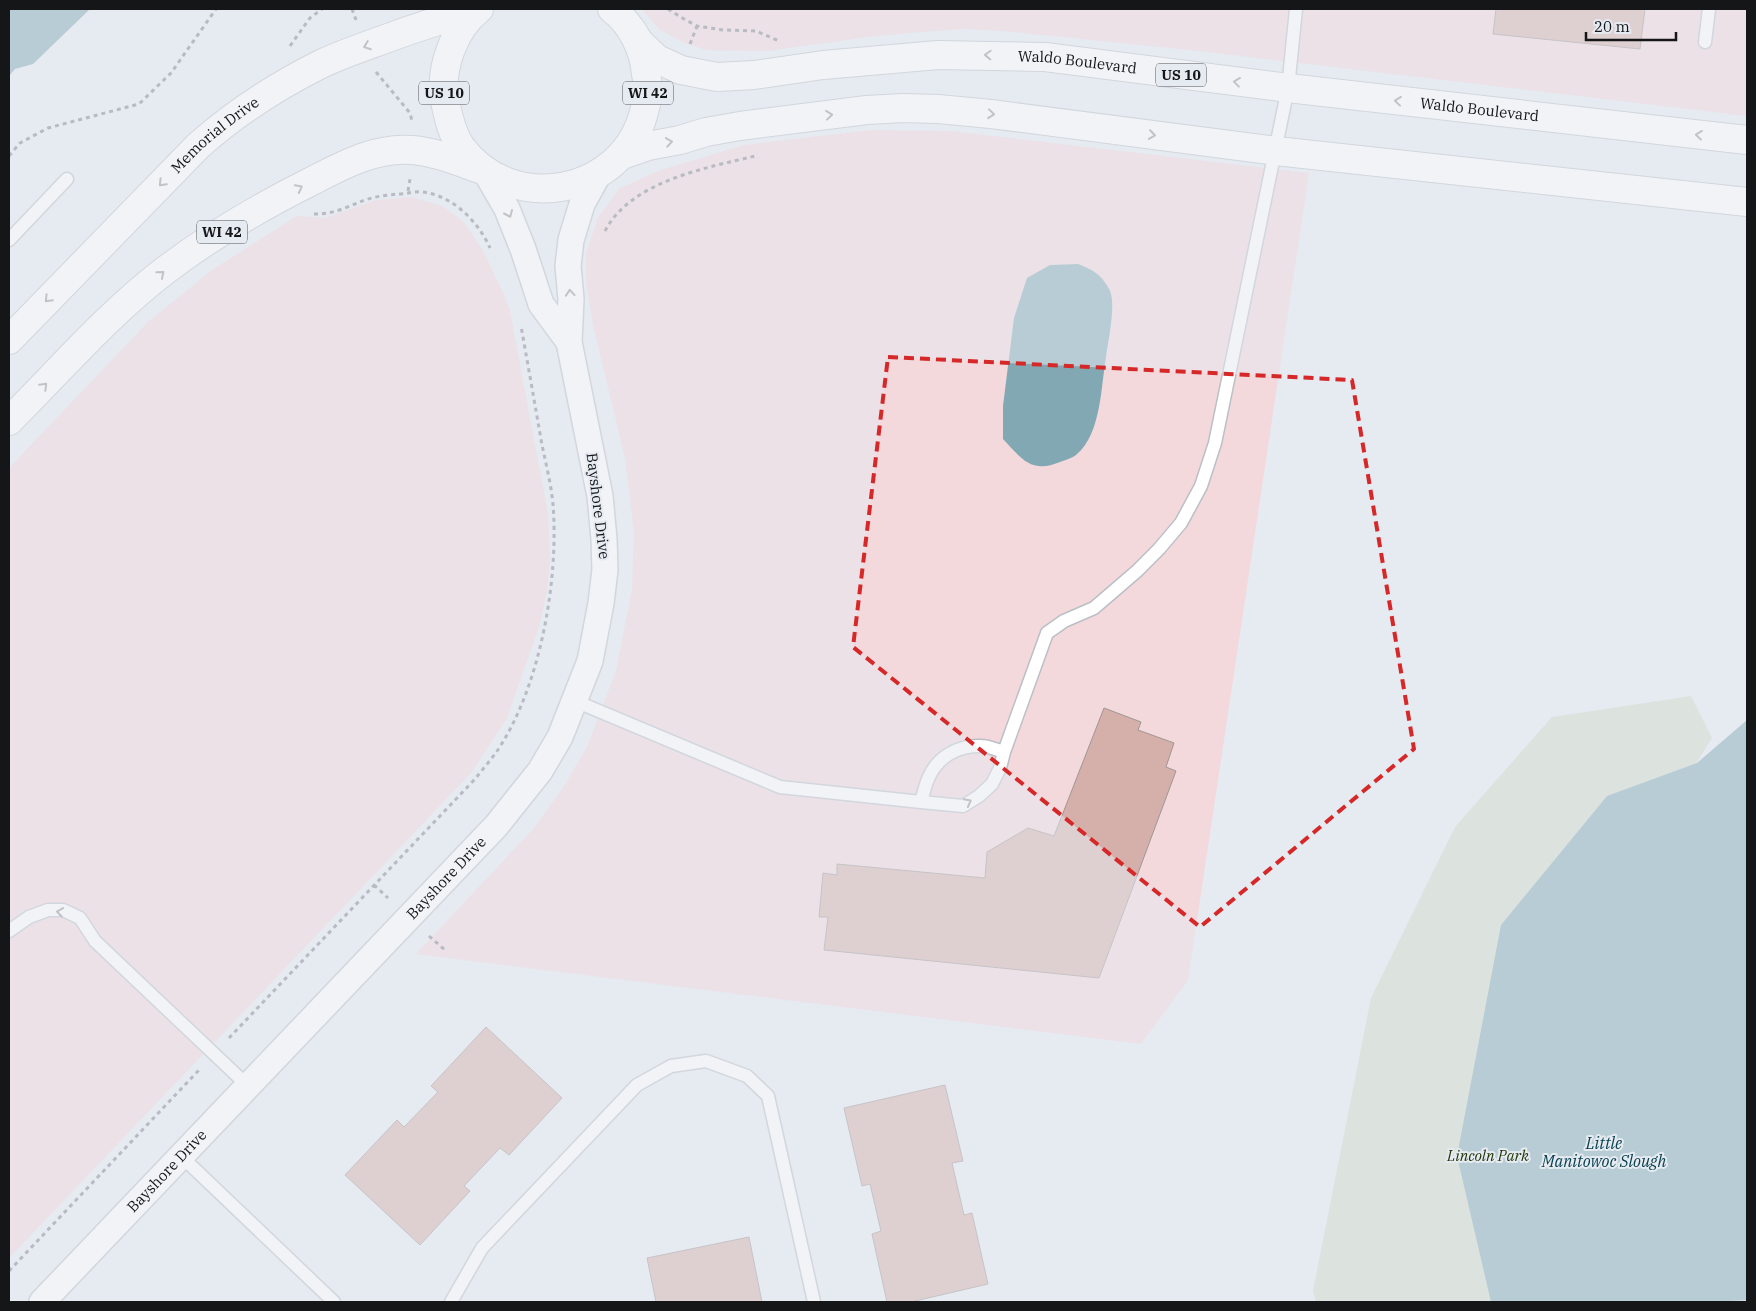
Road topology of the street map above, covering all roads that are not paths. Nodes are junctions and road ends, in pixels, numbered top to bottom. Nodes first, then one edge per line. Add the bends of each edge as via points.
1 (612, 9) edge
2 (1296, 9) edge
3 (1709, 9) edge
4 (477, 10) edge
5 (416, 19) edge
6 (631, 29) junction
7 (1705, 42) dead end
8 (1288, 88) junction
9 (1747, 140) edge
10 (1276, 151) junction
11 (622, 155) junction
12 (485, 171) junction
13 (598, 175) junction
14 (67, 179) dead end
15 (1747, 202) edge
16 (9, 240) edge
17 (9, 340) edge
18 (569, 342) junction
19 (9, 421) edge
20 (575, 701) junction
21 (1004, 752) junction
22 (921, 802) junction
23 (9, 932) edge
24 (248, 1086) junction
25 (181, 1156) junction
26 (42, 1302) edge
27 (334, 1302) edge
28 (451, 1302) edge
29 (814, 1302) edge

1 - 6 main road, US 10
2 - 8 lane
3 - 7 lane
4 - 5 main road, Memorial Drive via 449,17
4 - 12 main road, US 10 via 457,35 446,63 444,93 450,123 461,147
5 -> 17 main road, Memorial Drive via 366,46 322,64 220,126
8 -> 6 main road, Waldo Boulevard / US 10 via 1044,57 938,54 717,77 681,70 657,60
6 - 11 main road, WI 42 via 645,60 648,94 640,127
9 -> 8 main road, Waldo Boulevard / US 10
8 - 10 lane
11 -> 10 main road, US 10 via 648,146 740,126 903,108 991,114
10 - 15 main road, US 10
10 - 21 lane via 1215,443 1201,486 1181,523 1137,571 1094,608 1064,621 1047,633
11 - 13 main road, US 10
12 - 13 main road, US 10 via 513,184 538,188 569,186
12 -> 18 street via 507,209 541,304
19 -> 12 main road, WI 42 via 116,313 166,270 273,202 356,160 375,154 413,150
18 -> 13 street via 571,240 582,204
14 - 16 lane
18 - 20 street, Bayshore Drive via 600,496 605,570 590,661
20 - 22 lane via 780,787
20 - 24 street, Bayshore Drive via 560,737 540,771 496,826
22 -> 21 lane via 963,806 992,784
21 - 22 lane via 983,746 965,746 949,753 937,763 928,778
24 -> 23 lane via 95,941 80,918 63,910 48,910 29,917
24 - 25 street, Bayshore Drive
25 - 26 street, Bayshore Drive
25 - 27 lane
28 - 29 lane via 482,1248 637,1085 671,1066 706,1061 747,1076 768,1096

